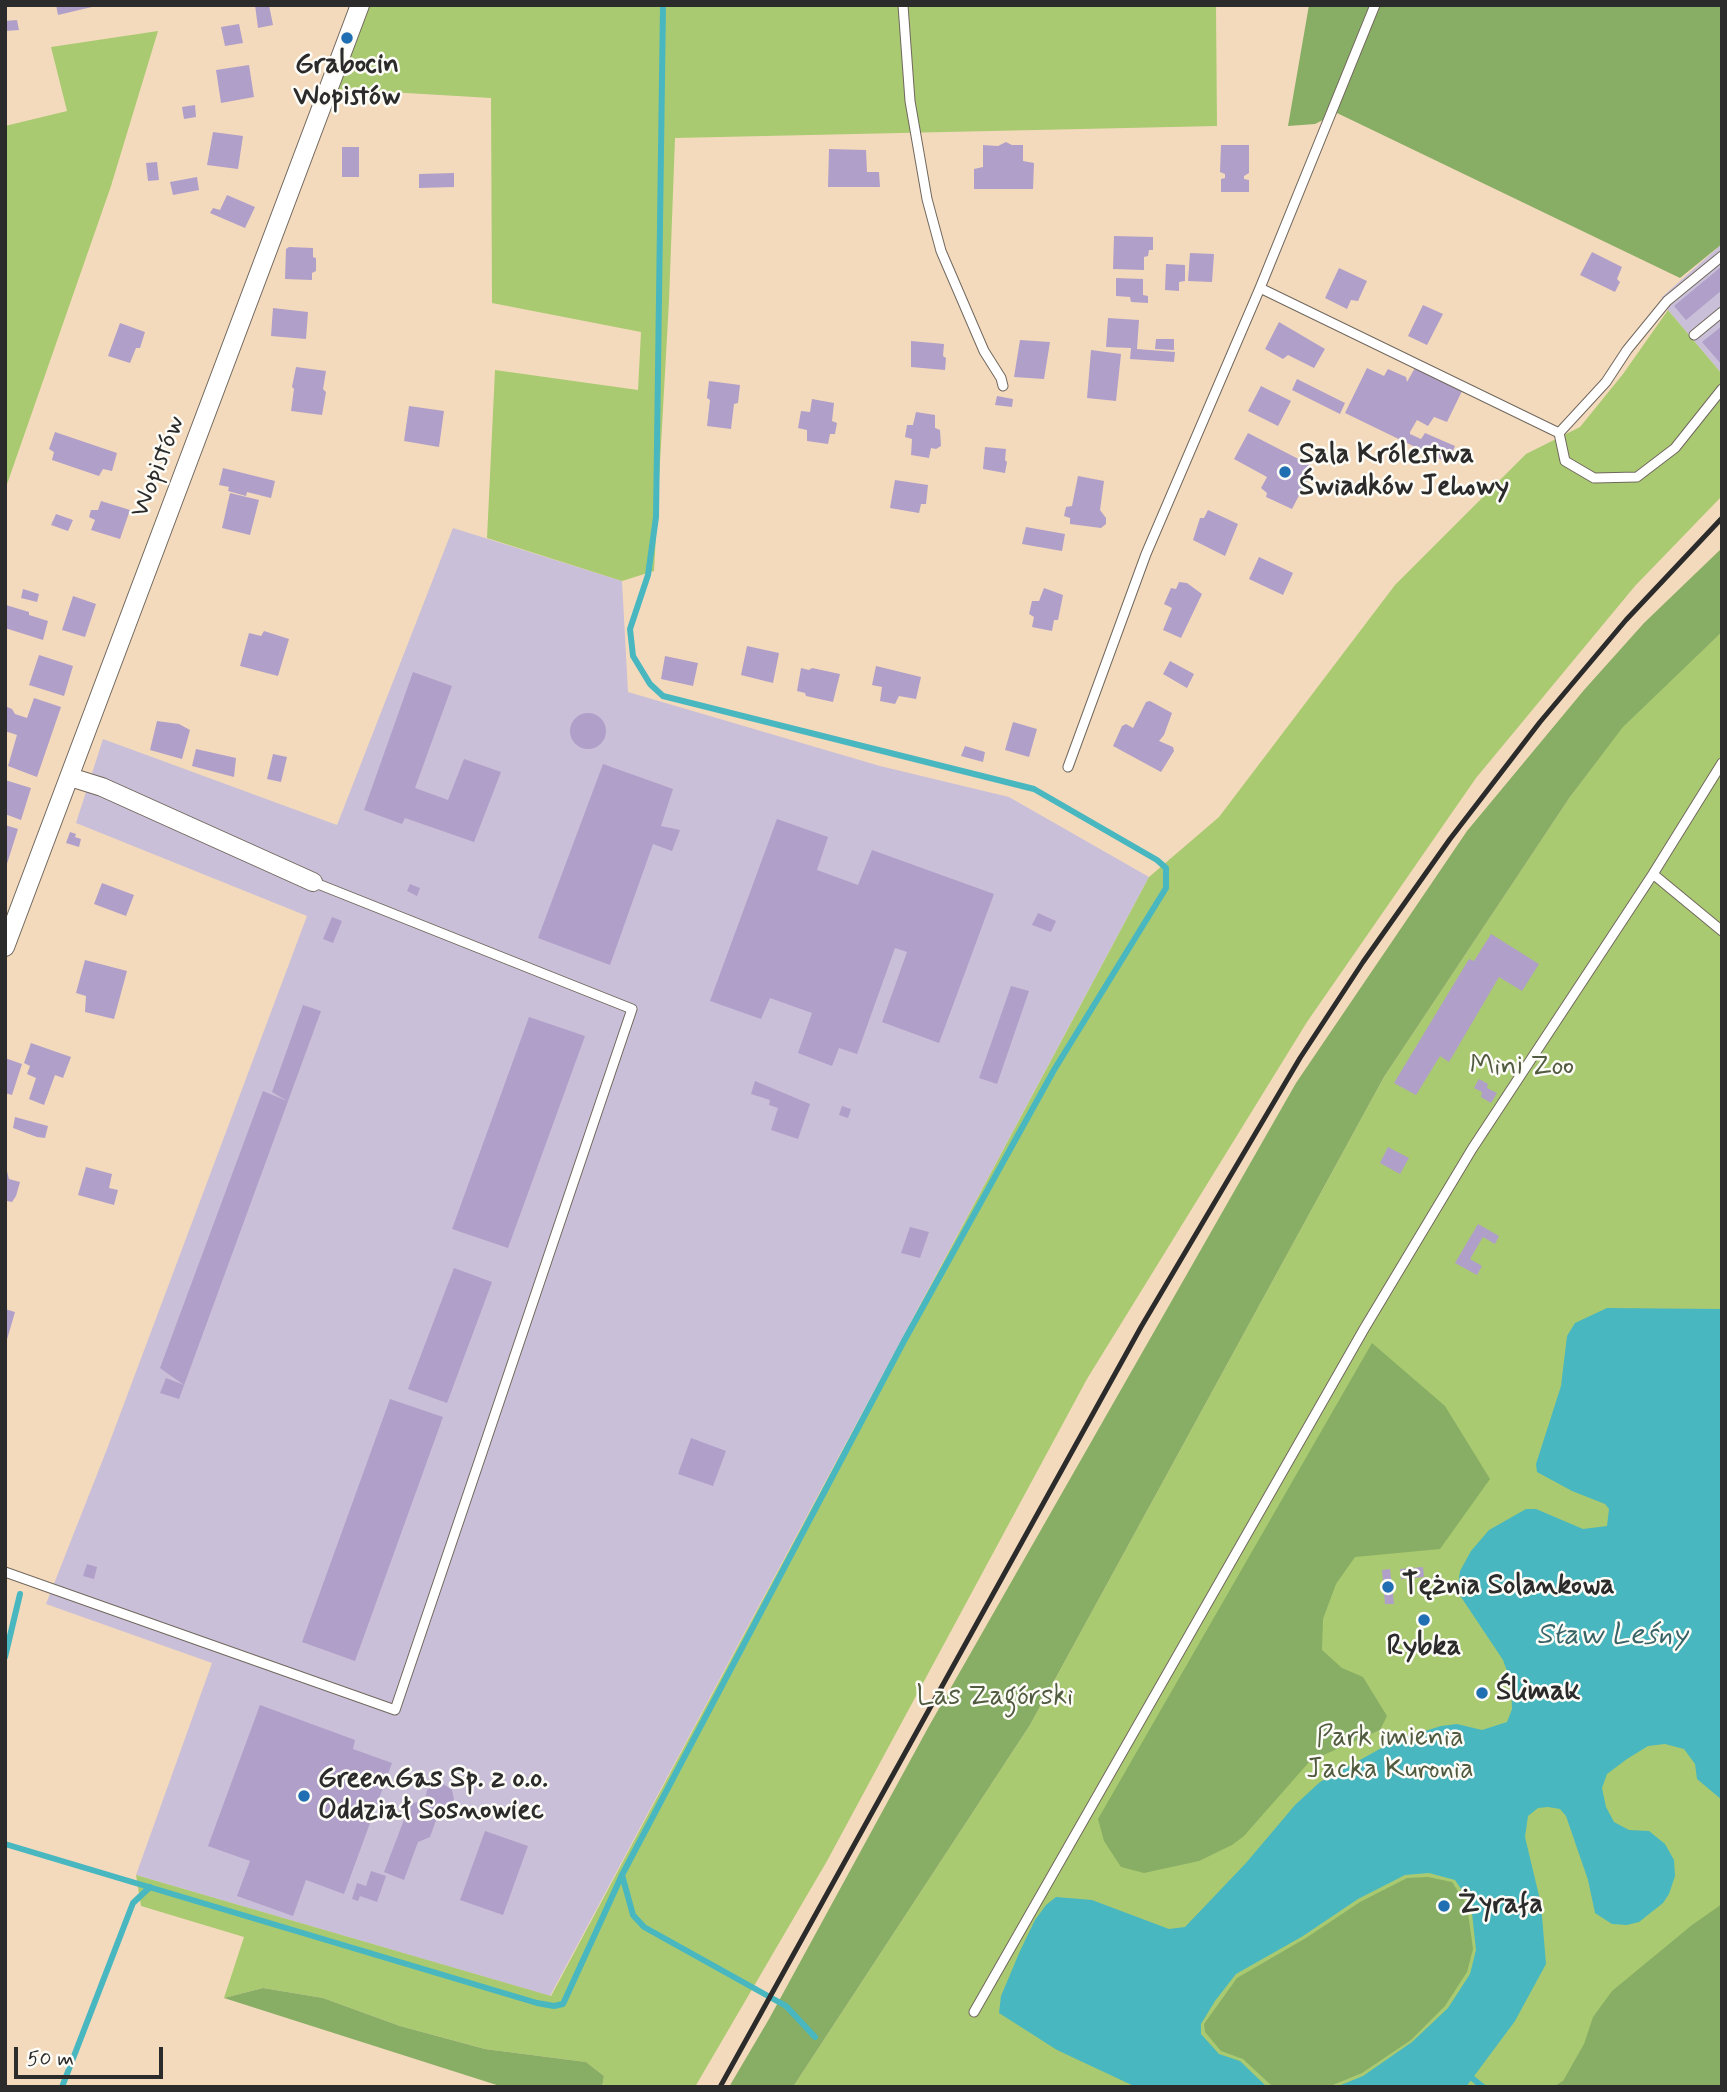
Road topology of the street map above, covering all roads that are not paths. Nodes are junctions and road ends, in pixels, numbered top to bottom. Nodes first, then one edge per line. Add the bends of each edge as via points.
1 (360, 5) edge
2 (903, 5) edge
3 (1375, 5) edge
4 (1722, 256) edge
5 (1260, 288) junction
6 (1722, 312) edge
7 (1694, 335) dead end
8 (1003, 386) dead end
9 (1722, 389) edge
10 (1559, 433) junction
11 (1722, 763) edge
12 (1068, 766) dead end
13 (70, 777) junction
14 (1653, 874) junction
15 (313, 882) joint
16 (1722, 931) edge
17 (5, 947) edge
18 (5, 1572) edge
19 (974, 2012) dead end

1 - 13 street, Wopistów
2 - 8 lane via 910,102 927,198 941,251
3 - 5 lane
4 - 10 lane via 1667,301 1606,382
5 - 10 lane
5 - 12 lane via 1146,554
6 - 7 lane
9 - 10 lane via 1675,448 1637,477 1594,478 1565,461
11 - 14 lane
13 - 15 street via 102,787
13 - 17 street, Wopistów
14 - 16 lane
14 - 19 lane via 1472,1149 1364,1329
15 - 18 lane via 632,1009 396,1710

